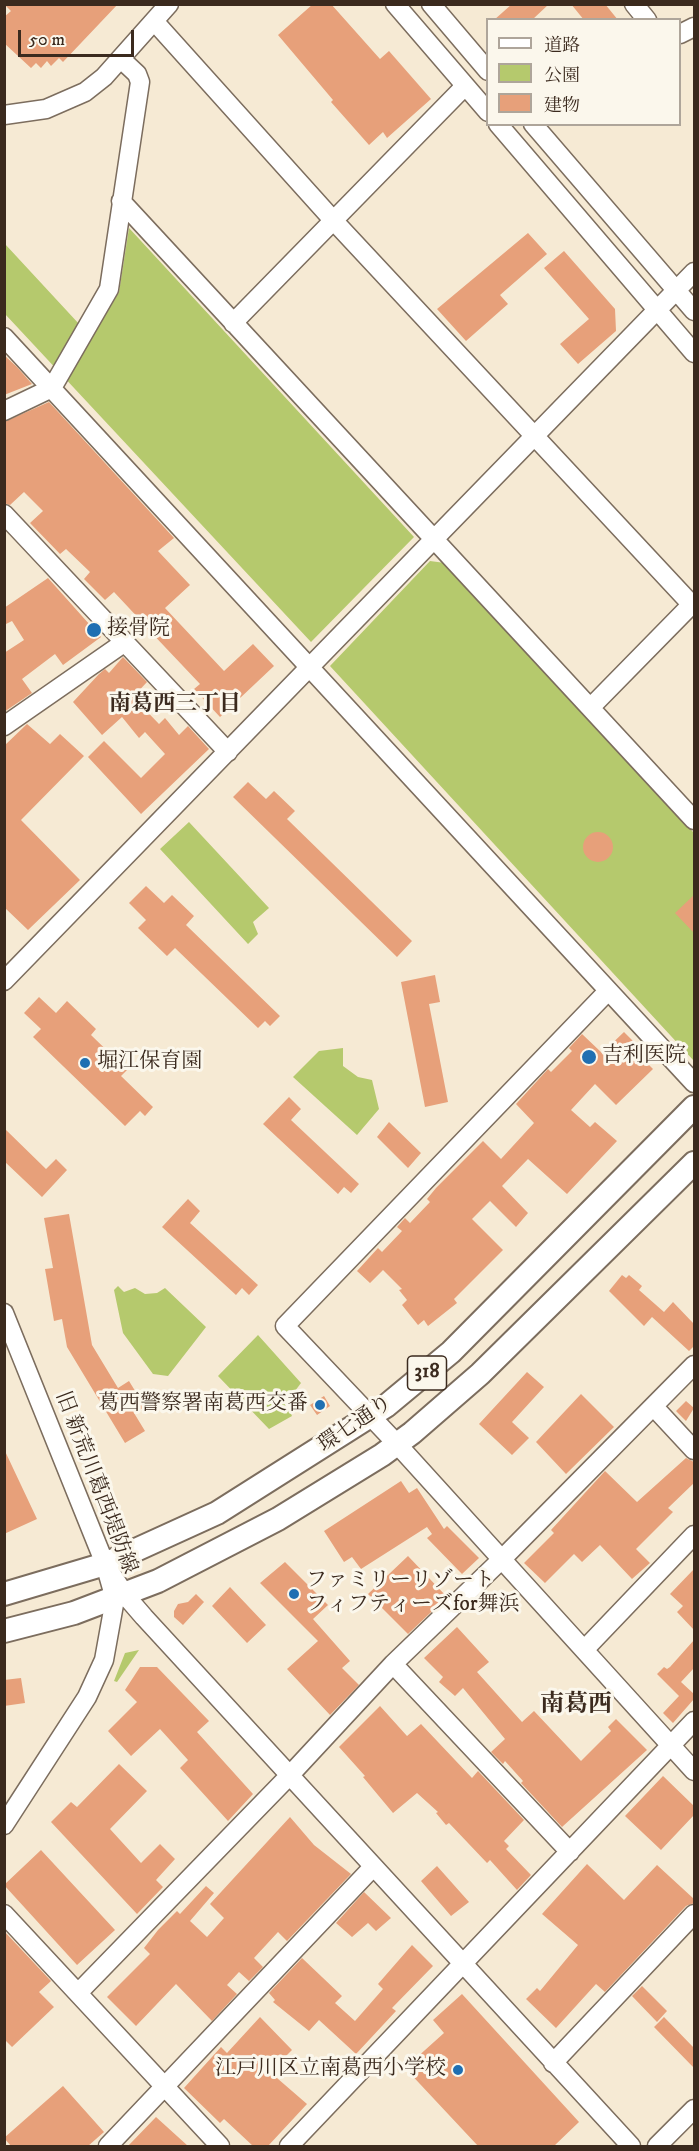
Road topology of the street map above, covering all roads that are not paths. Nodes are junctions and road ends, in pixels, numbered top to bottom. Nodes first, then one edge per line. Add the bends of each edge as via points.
1 (169, 4) edge
2 (396, 4) edge
3 (431, 4) edge
4 (634, 4) edge
5 (645, 18) edge
6 (154, 21) junction
7 (121, 59) junction
8 (486, 69) edge
9 (465, 86) junction
10 (486, 110) edge
11 (4, 115) edge
12 (500, 126) edge
13 (536, 126) edge
14 (121, 201) junction
15 (333, 219) junction
16 (694, 272) edge
17 (677, 291) junction
18 (694, 311) edge
19 (659, 312) junction
20 (233, 323) junction
21 (4, 336) edge
22 (694, 353) edge
23 (52, 388) junction
24 (4, 411) edge
25 (536, 435) junction
26 (4, 514) edge
27 (21, 532) junction
28 (4, 541) edge
29 (434, 541) junction
30 (694, 604) edge
31 (125, 642) junction
32 (310, 669) junction
33 (591, 707) junction
34 (4, 726) edge
35 (228, 752) junction
36 (694, 820) edge
37 (4, 981) edge
38 (608, 991) junction
39 (694, 1083) edge
40 (694, 1107) edge
41 (694, 1163) edge
42 (4, 1313) edge
43 (694, 1365) edge
44 (654, 1407) junction
45 (371, 1416) junction
46 (397, 1444) junction
47 (694, 1450) edge
48 (694, 1535) edge
49 (501, 1560) junction
50 (105, 1564) junction
51 (4, 1594) edge
52 (120, 1597) junction
53 (4, 1631) edge
54 (584, 1650) junction
55 (393, 1664) junction
56 (694, 1721) edge
57 (671, 1745) junction
58 (694, 1771) edge
59 (289, 1776) junction
60 (4, 1825) edge
61 (570, 1852) junction
62 (373, 1867) junction
63 (4, 1914) edge
64 (694, 1914) edge
65 (462, 1963) junction
66 (79, 1992) junction
67 (553, 2062) junction
68 (164, 2088) junction
69 (694, 2109) edge
70 (108, 2146) edge
71 (220, 2146) edge
72 (289, 2146) edge
73 (631, 2146) edge
74 (657, 2146) edge

1 - 6 street
2 - 9 street
3 - 8 street
4 - 5 street
6 - 7 street
6 - 15 street
7 - 11 street via 85,92 65,103
7 - 14 street via 140,82
9 - 10 street
9 - 15 street
12 - 19 street
13 - 17 street
14 - 20 street
14 - 23 street via 109,289
15 - 20 street
15 - 25 street
16 - 17 street
17 - 18 street
17 - 19 street
19 - 22 street
19 - 25 street
20 - 29 street
21 - 23 street
23 - 24 street
23 - 32 street
25 - 29 street
25 - 30 street
26 - 27 street
27 - 28 street
27 - 31 street
29 - 32 street
29 - 33 street
30 - 33 street
31 - 34 street
31 - 35 street
32 - 35 street
32 - 38 street
33 - 36 street
35 - 37 street
38 - 39 street
38 - 45 street via 285,1326
40 - 45 main road, 環七通り / 318 via 451,1352
41 - 46 main road, 環七通り / 318 via 528,1329 446,1405
42 - 50 street, 旧 新荒川葛西堤防線
43 - 44 street
44 - 47 street
44 - 49 street
45 - 46 street
45 - 50 main road, 環七通り / 318 via 217,1513
46 - 49 street
46 - 52 main road, 環七通り / 318 via 278,1519
48 - 54 street
49 - 54 street
49 - 55 street
50 - 51 main road, 環七通り / 318
50 - 52 street, 旧 新荒川葛西堤防線
52 - 53 main road, 環七通り / 318
52 - 59 street
52 - 60 street, 旧 新荒川葛西堤防線 via 104,1660 87,1697
54 - 57 street
55 - 59 street
55 - 61 street
56 - 57 street
57 - 58 street
57 - 61 street
59 - 62 street
59 - 66 street
61 - 65 street
62 - 65 street
62 - 68 street
63 - 66 street
64 - 67 street
65 - 67 street
65 - 72 street
66 - 68 street
67 - 73 street
68 - 70 street
68 - 71 street
69 - 74 street

